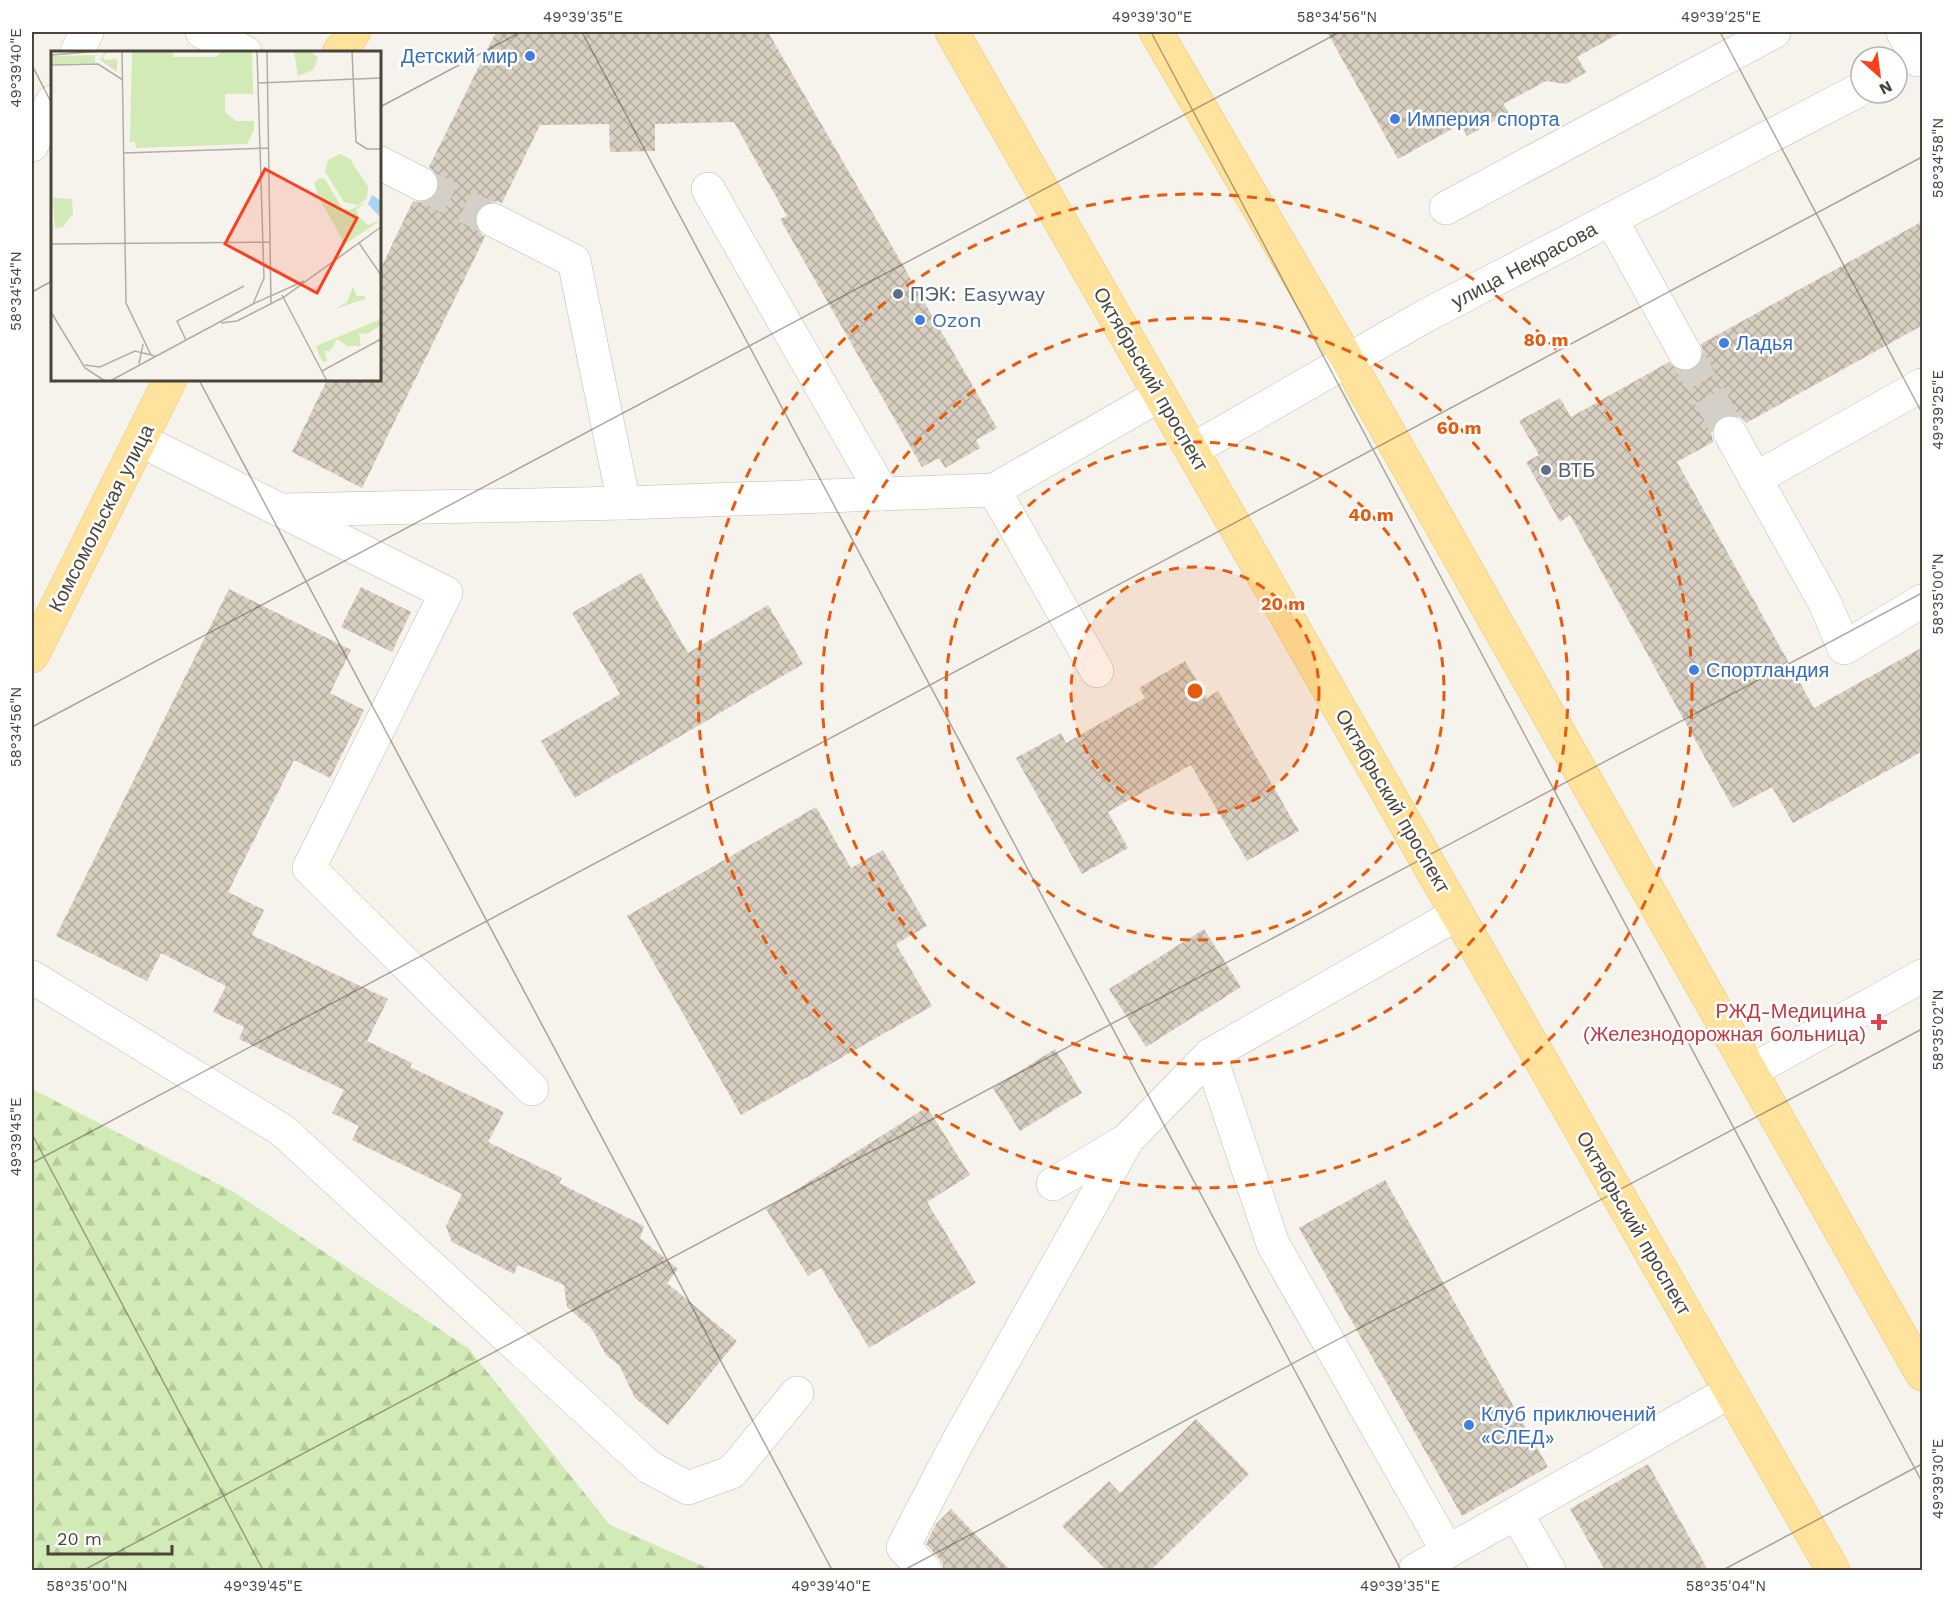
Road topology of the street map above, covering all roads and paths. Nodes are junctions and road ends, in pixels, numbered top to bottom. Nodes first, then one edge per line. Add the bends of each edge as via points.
1 (87, 32) edge
2 (202, 32) edge
3 (328, 32) edge
4 (354, 32) edge
5 (952, 32) edge
6 (1155, 32) edge
7 (1774, 32) edge
8 (1903, 32) edge
9 (78, 51) edge
10 (243, 51) edge
11 (325, 51) edge
12 (340, 51) edge
13 (1913, 62) edge
14 (1849, 95) edge
15 (51, 104) edge
16 (32, 146) edge
17 (381, 164) edge
18 (421, 184) tunnel mouth
19 (708, 189) dead end
20 (1446, 208) dead end
21 (1611, 219) junction
22 (494, 220) tunnel mouth
23 (1685, 353) tunnel mouth
24 (1347, 359) junction
25 (170, 381) edge
26 (1923, 385) edge
27 (1160, 395) junction
28 (1730, 433) tunnel mouth
29 (140, 440) junction
30 (1192, 450) junction
31 (1755, 478) junction
32 (994, 490) junction
33 (883, 494) junction
34 (624, 503) junction
35 (280, 510) junction
36 (1923, 601) edge
37 (32, 656) edge
38 (1097, 671) dead end
39 (1457, 914) junction
40 (1923, 976) edge
41 (32, 977) edge
42 (1210, 1055) junction
43 (1751, 1071) junction
44 (532, 1089) dead end
45 (1128, 1139) junction
46 (1053, 1184) dead end
47 (1918, 1357) edge
48 (1731, 1391) junction
49 (797, 1393) dead end
50 (1516, 1513) junction
51 (1448, 1552) junction
52 (925, 1570) edge
53 (1415, 1570) edge
54 (1549, 1570) edge
55 (1833, 1570) edge

1 - 9 street
2 - 10 street
3 - 11 main road
4 - 12 main road
5 - 27 main road, Октябрьский проспект
6 - 24 main road
7 - 20 street
8 - 13 street
14 - 21 street, улица Некрасова
15 - 16 street
17 - 18 street
19 - 33 street
21 - 23 street
21 - 24 street, улица Некрасова
22 - 34 street via 574,261
24 - 30 street, улица Некрасова
24 - 43 main road
25 - 29 main road, Комсомольская улица
26 - 31 street
27 - 30 main road, Октябрьский проспект
27 - 32 street
28 - 31 street
29 - 35 street
29 - 37 main road, Комсомольская улица
30 - 39 main road, Октябрьский проспект
31 - 36 street via 1825,603 1844,648
32 - 33 street
32 - 38 street
33 - 34 street
34 - 35 street
35 - 44 street via 446,593 309,868
39 - 42 street
39 - 48 main road, Октябрьский проспект
40 - 43 street
41 - 49 street via 282,1130 650,1467 688,1488 732,1472
42 - 45 street
42 - 51 street via 1273,1244
43 - 47 main road
45 - 46 street
45 - 52 street via 903,1547
48 - 50 street
48 - 55 main road, Октябрьский проспект
50 - 51 street
50 - 54 street
51 - 53 street

